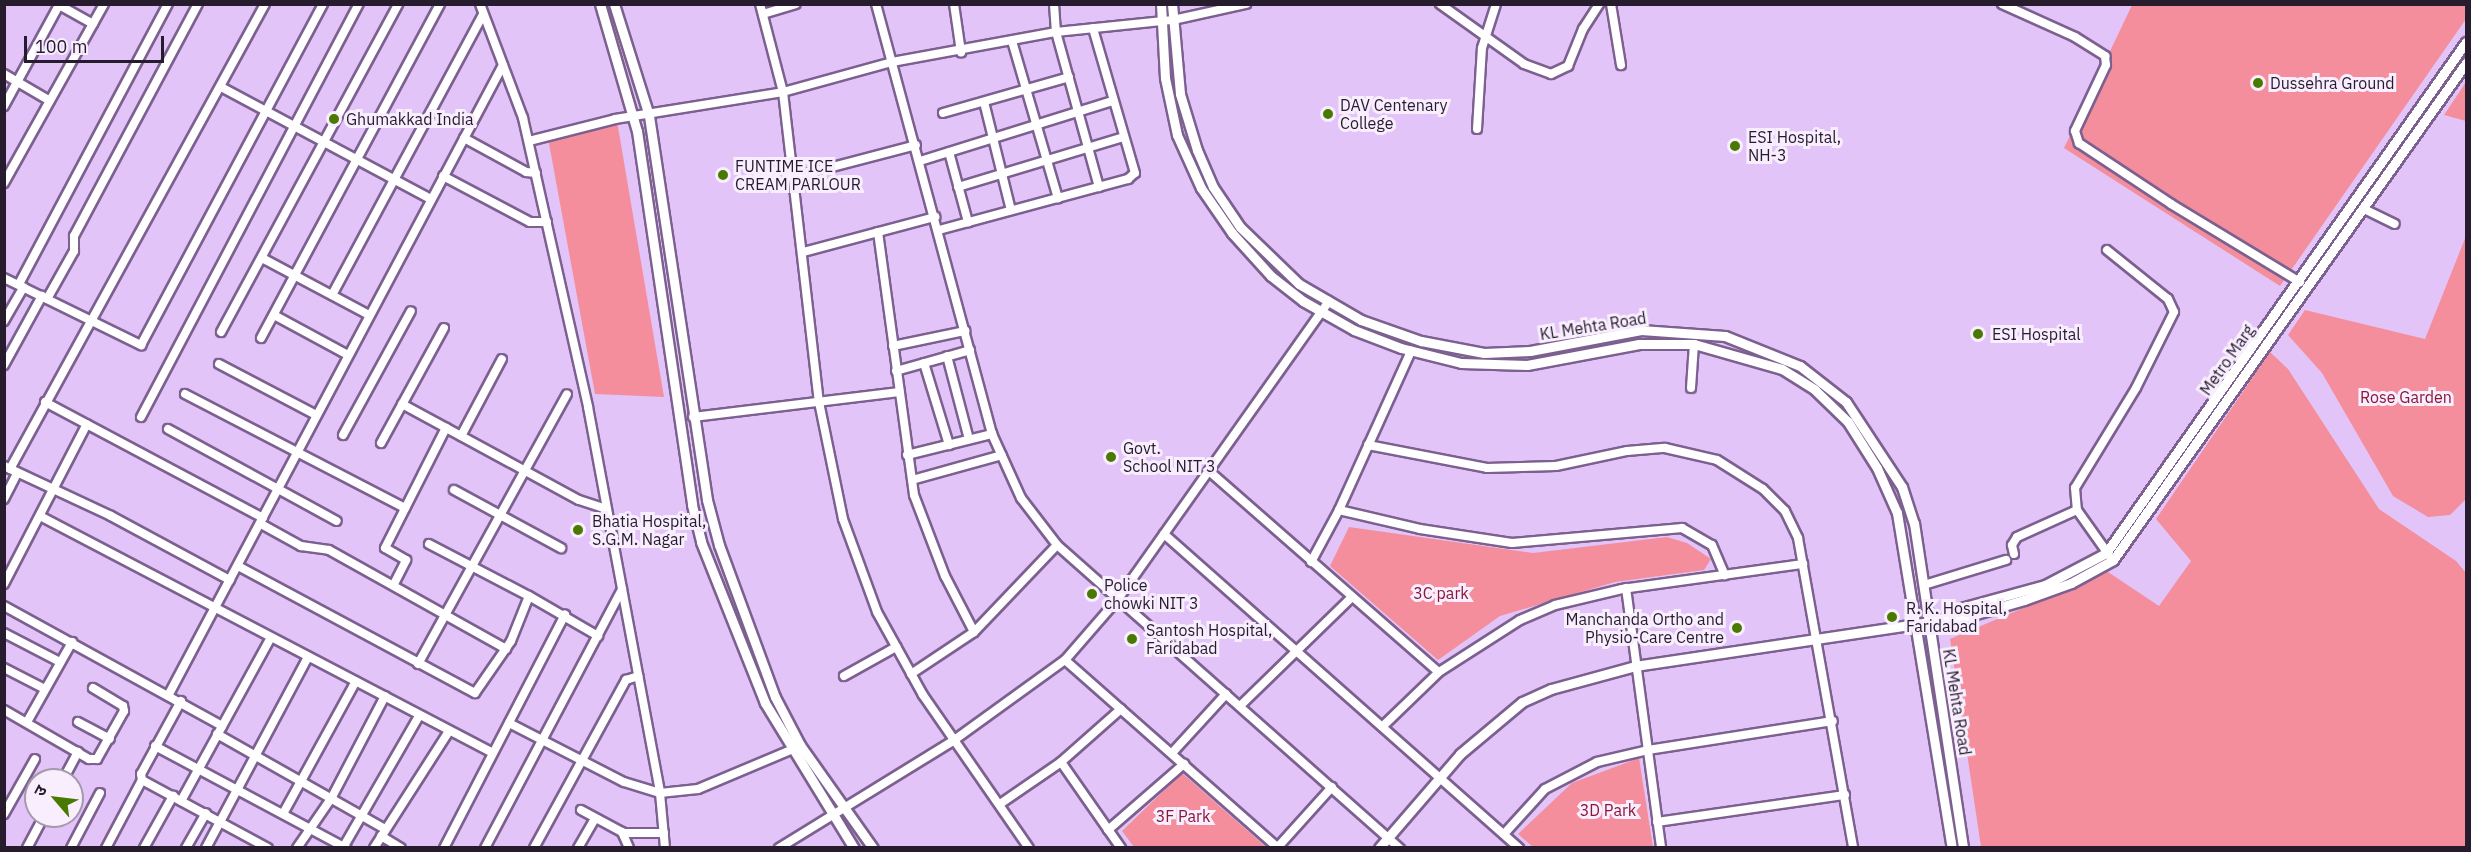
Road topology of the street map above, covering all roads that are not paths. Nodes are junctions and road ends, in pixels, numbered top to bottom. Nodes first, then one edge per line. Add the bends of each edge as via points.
1 (104, 4) edge
2 (168, 4) edge
3 (198, 4) edge
4 (265, 4) edge
5 (323, 4) edge
6 (359, 4) edge
7 (398, 4) edge
8 (440, 4) edge
9 (480, 4) edge
10 (600, 4) edge
11 (614, 4) edge
12 (760, 4) edge
13 (796, 4) edge
14 (876, 4) edge
15 (954, 4) edge
16 (1054, 4) edge
17 (1161, 4) edge
18 (1172, 4) edge
19 (1246, 4) edge
20 (1440, 4) edge
21 (1496, 4) edge
22 (1599, 4) edge
23 (1611, 4) edge
24 (2002, 4) edge
25 (59, 5) edge
26 (763, 14) junction
27 (483, 15) junction
28 (1173, 20) junction
29 (1162, 22) junction
30 (93, 24) junction
31 (1093, 28) junction
32 (1056, 32) junction
33 (1484, 38) junction
34 (1012, 41) junction
35 (2466, 42) edge
36 (961, 52) junction
37 (892, 62) junction
38 (2466, 63) edge
39 (502, 65) junction
40 (1622, 65) dead end
41 (4, 74) edge
42 (1069, 77) junction
43 (18, 81) junction
44 (221, 87) junction
45 (1027, 89) junction
46 (783, 92) junction
47 (50, 101) junction
48 (1113, 101) junction
49 (984, 102) junction
50 (4, 106) edge
51 (266, 111) junction
52 (1078, 112) junction
53 (943, 113) dead end
54 (649, 116) junction
55 (634, 119) junction
56 (1036, 125) junction
57 (295, 127) junction
58 (1477, 129) dead end
59 (1124, 137) junction
60 (464, 138) junction
61 (992, 138) junction
62 (529, 141) junction
63 (325, 142) junction
64 (916, 145) junction
65 (1089, 147) junction
66 (949, 152) junction
67 (358, 160) junction
68 (1047, 160) junction
69 (920, 161) junction
70 (536, 173) junction
71 (1001, 174) junction
72 (443, 176) junction
73 (794, 177) junction
74 (394, 180) junction
75 (4, 183) edge
76 (958, 187) junction
77 (1099, 187) junction
78 (1058, 198) junction
79 (431, 199) junction
80 (2364, 209) junction
81 (1011, 210) junction
82 (935, 217) junction
83 (547, 222) junction
84 (968, 222) junction
85 (2395, 224) dead end
86 (939, 230) junction
87 (878, 232) junction
88 (2107, 250) dead end
89 (802, 252) junction
90 (262, 258) junction
91 (296, 276) junction
92 (4, 278) edge
93 (2300, 282) junction
94 (21, 286) junction
95 (332, 296) junction
96 (44, 298) junction
97 (1329, 301) junction
98 (411, 310) dead end
99 (1322, 312) junction
100 (274, 315) junction
101 (369, 315) junction
102 (90, 320) junction
103 (4, 321) edge
104 (444, 328) dead end
105 (965, 331) junction
106 (221, 332) dead end
107 (261, 338) dead end
108 (1694, 344) junction
109 (893, 346) junction
110 (970, 350) junction
111 (1411, 351) junction
112 (348, 355) junction
113 (947, 356) junction
114 (502, 359) dead end
115 (924, 363) junction
116 (219, 364) dead end
117 (4, 365) edge
118 (896, 371) junction
119 (1691, 388) dead end
120 (899, 392) junction
121 (185, 394) dead end
122 (567, 394) dead end
123 (45, 402) junction
124 (819, 402) junction
125 (402, 405) junction
126 (316, 415) junction
127 (141, 417) dead end
128 (693, 417) junction
129 (87, 424) junction
130 (446, 428) junction
131 (168, 429) dead end
132 (992, 434) junction
133 (343, 435) dead end
134 (461, 436) junction
135 (969, 440) junction
136 (381, 442) dead end
137 (949, 445) junction
138 (1368, 445) junction
139 (297, 452) junction
140 (907, 455) junction
141 (1002, 455) junction
142 (11, 469) edge
143 (525, 471) junction
144 (1209, 471) junction
145 (912, 480) junction
146 (279, 489) junction
147 (454, 490) dead end
148 (54, 491) junction
149 (4, 499) edge
150 (405, 508) junction
151 (607, 508) junction
152 (1339, 510) junction
153 (2077, 510) junction
154 (40, 516) junction
155 (500, 517) junction
156 (262, 521) junction
157 (337, 521) dead end
158 (1164, 534) junction
159 (429, 544) dead end
160 (1057, 545) junction
161 (561, 548) dead end
162 (2014, 554) dead end
163 (2110, 556) junction
164 (2006, 560) dead end
165 (1311, 562) junction
166 (1803, 564) junction
167 (238, 566) junction
168 (473, 567) junction
169 (1725, 575) junction
170 (230, 580) junction
171 (4, 584) edge
172 (394, 584) junction
173 (1923, 585) junction
174 (1626, 588) junction
175 (622, 589) junction
176 (529, 596) junction
177 (1352, 597) junction
178 (1118, 598) junction
179 (216, 605) junction
180 (4, 606) edge
181 (565, 615) junction
182 (446, 618) junction
183 (1930, 622) junction
184 (1918, 624) junction
185 (974, 632) junction
186 (4, 633) edge
187 (598, 636) junction
188 (1818, 637) junction
189 (270, 639) junction
190 (72, 642) junction
191 (896, 647) junction
192 (506, 649) junction
193 (1298, 650) junction
194 (308, 657) junction
195 (1065, 660) junction
196 (60, 662) junction
197 (418, 664) junction
198 (1635, 666) junction
199 (4, 668) edge
200 (1439, 672) junction
201 (911, 674) junction
202 (638, 676) junction
203 (844, 676) dead end
204 (356, 681) junction
205 (93, 688) dead end
206 (45, 689) junction
207 (169, 694) junction
208 (1226, 694) junction
209 (385, 696) junction
210 (181, 701) junction
211 (1240, 706) junction
212 (1121, 709) junction
213 (4, 710) edge
214 (419, 716) junction
215 (1833, 721) junction
216 (27, 722) junction
217 (78, 722) dead end
218 (509, 723) junction
219 (222, 726) junction
220 (1383, 726) junction
221 (449, 731) junction
222 (217, 734) junction
223 (110, 739) junction
224 (544, 741) junction
225 (952, 741) junction
226 (155, 746) junction
227 (800, 746) junction
228 (791, 750) junction
229 (1648, 750) junction
230 (78, 752) junction
231 (493, 753) junction
232 (1172, 753) junction
233 (256, 754) junction
234 (35, 759) dead end
235 (580, 760) junction
236 (1061, 762) junction
237 (1184, 764) junction
238 (199, 767) junction
239 (69, 768) edge
240 (1440, 775) junction
241 (142, 780) junction
242 (302, 780) junction
243 (238, 787) junction
244 (1332, 787) junction
245 (100, 792) dead end
246 (660, 793) junction
247 (1845, 795) junction
248 (173, 796) junction
249 (332, 797) junction
250 (181, 801) junction
251 (1000, 804) junction
252 (844, 805) junction
253 (581, 810) dead end
254 (284, 812) junction
255 (206, 813) junction
256 (831, 813) junction
257 (4, 814) edge
258 (363, 814) junction
259 (595, 818) junction
260 (221, 820) junction
261 (1657, 822) junction
262 (309, 827) junction
263 (38, 828) edge
264 (1108, 830) junction
265 (383, 832) junction
266 (622, 832) junction
267 (664, 833) junction
268 (1504, 834) junction
269 (1388, 837) junction
270 (345, 847) edge
271 (1277, 847) edge
272 (27, 848) edge
273 (71, 848) edge
274 (106, 848) edge
275 (144, 848) edge
276 (186, 848) edge
277 (206, 848) edge
278 (268, 848) edge
279 (297, 848) edge
280 (374, 848) edge
281 (401, 848) edge
282 (444, 848) edge
283 (485, 848) edge
284 (534, 848) edge
285 (578, 848) edge
286 (629, 848) edge
287 (665, 848) edge
288 (778, 848) edge
289 (854, 848) edge
290 (873, 848) edge
291 (1029, 848) edge
292 (1121, 848) edge
293 (1379, 848) edge
294 (1400, 848) edge
295 (1519, 848) edge
296 (1661, 848) edge
297 (1852, 848) edge
298 (1952, 848) edge
299 (1963, 848) edge

1 - 30 street
2 - 94 street
3 - 96 street via 74,236 74,251
4 - 44 street
5 - 51 street
6 - 57 street
7 - 63 street
8 - 67 street
9 - 27 street
10 - 55 street
11 - 54 street
12 - 26 street
13 - 26 street
14 - 37 street
15 - 36 street
16 - 32 street
17 - 29 street, KL Mehta Road
18 - 28 street, KL Mehta Road
19 - 28 street
20 - 33 street
21 - 33 street
22 - 33 street via 1583,29 1568,66 1556,73 1532,68
23 - 40 street
24 - 93 street via 2075,37 2105,56 2106,65 2075,131 2079,143
25 - 30 street
25 - 43 street
26 - 46 street
27 - 39 street
27 - 74 street
28 - 29 street
28 - 97 street, KL Mehta Road via 1180,94 1213,187 1240,227 1273,261 1299,284
29 - 31 street
29 - 99 street, KL Mehta Road via 1165,78 1177,135 1201,188 1232,233 1271,276
30 - 47 street
31 - 32 street
31 - 48 street
32 - 34 street
32 - 42 street
33 - 58 street via 1477,82
34 - 36 street
34 - 45 street
35 - 93 street, Metro Marg
36 - 37 street
37 - 46 street
37 - 64 street
38 - 80 street, Metro Marg
39 - 60 street
39 - 62 street
41 - 43 street
42 - 45 street
42 - 52 street
43 - 47 street
43 - 50 street
44 - 51 street
44 - 102 street
45 - 49 street
45 - 56 street
46 - 54 street
46 - 73 street
47 - 75 street
48 - 52 street
48 - 59 street
49 - 53 street
49 - 61 street
51 - 57 street
51 - 102 street via 141,345
52 - 56 street
52 - 65 street
54 - 55 street
54 - 128 street
55 - 62 street via 615,119
55 - 228 street via 699,533 765,703
56 - 61 street
56 - 68 street
57 - 63 street
57 - 127 street
59 - 65 street
59 - 77 street via 1135,172 1128,179
60 - 70 street via 526,172
60 - 72 street
61 - 66 street
61 - 71 street
62 - 70 street
63 - 67 street
63 - 90 street
64 - 69 street
64 - 73 street
65 - 68 street
65 - 77 street
66 - 69 street
66 - 76 street
67 - 74 street
67 - 91 street
68 - 71 street
68 - 78 street
69 - 82 street
70 - 83 street
71 - 76 street
71 - 81 street
72 - 79 street
72 - 83 street via 530,222
73 - 89 street
74 - 79 street
74 - 95 street
76 - 84 street
77 - 78 street
78 - 81 street
79 - 101 street
80 - 85 street
80 - 163 street, Metro Marg
81 - 84 street
82 - 86 street
82 - 87 street
83 - 151 street
84 - 86 street
86 - 105 street
87 - 89 street
87 - 109 street
88 - 153 street via 2168,299 2174,312 2136,388 2076,484
89 - 124 street
90 - 91 street
90 - 106 street
91 - 95 street
91 - 100 street
92 - 94 street
93 - 163 street, Metro Marg
94 - 96 street
94 - 103 street
95 - 101 street
96 - 102 street
96 - 117 street
97 - 99 street
97 - 173 street, KL Mehta Road via 1361,320 1420,341 1484,353 1530,351 1641,330 1689,330 1725,336 1800,366 1846,402 1902,487 1914,523
98 - 133 street
99 - 111 street, KL Mehta Road via 1354,330
99 - 144 street
100 - 107 street
100 - 112 street
101 - 112 street
102 - 123 street
104 - 125 street
105 - 109 street
105 - 110 street
108 - 111 street, KL Mehta Road via 1639,344 1527,365 1461,363
108 - 119 street
108 - 184 street, KL Mehta Road via 1782,369 1815,390 1848,422 1877,468 1897,513
109 - 118 street
110 - 113 street
110 - 132 street
111 - 138 street
112 - 126 street
113 - 115 street
113 - 135 street
114 - 134 street
115 - 118 street
115 - 137 street
116 - 126 street
118 - 120 street
120 - 124 street
120 - 140 street
121 - 139 street
122 - 143 street
123 - 129 street
123 - 142 street
124 - 128 street
124 - 191 street via 843,519 877,612
125 - 130 street
125 - 136 street
126 - 139 street
128 - 227 street via 707,500 731,584 775,697
129 - 148 street
129 - 156 street
130 - 134 street
130 - 150 street
131 - 146 street
132 - 135 street
132 - 141 street
134 - 143 street
135 - 137 street
137 - 140 street
138 - 152 street
138 - 166 street via 1487,468 1556,466 1648,448 1692,453 1731,466 1777,501 1794,527
139 - 146 street
139 - 150 street
140 - 145 street
141 - 145 street
141 - 160 street via 1022,498
142 - 148 street
142 - 149 street
143 - 151 street via 579,500
143 - 155 street
144 - 158 street
144 - 165 street
145 - 185 street via 945,576
146 - 156 street
146 - 157 street
147 - 155 street
148 - 154 street
148 - 170 street via 111,516
150 - 172 street via 385,548 406,560
151 - 175 street
152 - 165 street
152 - 169 street via 1420,529 1512,543 1682,528 1712,545
153 - 162 street via 2018,537 2012,545
153 - 163 street
154 - 171 street
154 - 179 street
155 - 161 street
155 - 168 street
156 - 167 street
156 - 172 street via 301,546 329,550
158 - 178 street
158 - 193 street
159 - 168 street
160 - 178 street
160 - 185 street
163 - 183 street, Metro Marg via 2045,585 1957,609 1950,616
164 - 173 street
165 - 177 street
166 - 169 street
166 - 188 street
167 - 170 street
167 - 197 street
168 - 176 street
168 - 182 street
169 - 174 street
170 - 179 street
172 - 182 street
173 - 183 street, KL Mehta Road
174 - 198 street
174 - 200 street via 1571,600 1520,620
175 - 187 street
175 - 202 street
176 - 181 street
176 - 192 street
177 - 193 street
177 - 200 street
178 - 195 street
178 - 208 street
179 - 189 street via 265,632
179 - 207 street
180 - 190 street
181 - 187 street
181 - 218 street
182 - 192 street
182 - 197 street
183 - 184 street, Metro Marg
183 - 299 street, KL Mehta Road
184 - 188 street, Metro Marg
184 - 298 street, KL Mehta Road
185 - 201 street
186 - 196 street
187 - 224 street
188 - 198 street, Metro Marg
188 - 215 street
189 - 194 street
189 - 219 street
190 - 196 street
190 - 207 street
191 - 201 street
191 - 203 street
192 - 197 street via 475,693
193 - 211 street
193 - 220 street
194 - 204 street
194 - 233 street
195 - 212 street
195 - 225 street
196 - 206 street
198 - 229 street
198 - 240 street, Metro Marg via 1589,676 1522,702 1492,724
199 - 206 street
200 - 220 street
201 - 225 street
202 - 235 street via 626,680
202 - 246 street
204 - 209 street
204 - 242 street
205 - 223 street via 123,706
206 - 216 street
207 - 210 street
208 - 211 street
208 - 232 street
209 - 214 street
209 - 249 street
210 - 219 street
210 - 226 street
211 - 244 street
212 - 232 street
212 - 236 street
213 - 216 street
214 - 221 street
214 - 258 street
215 - 229 street
215 - 247 street
216 - 230 street
217 - 223 street
218 - 224 street
218 - 231 street
219 - 222 street
220 - 240 street
221 - 231 street
221 - 265 street
222 - 233 street
222 - 238 street
223 - 230 street via 97,759
224 - 235 street
224 - 283 street
225 - 251 street
225 - 252 street
226 - 238 street
226 - 241 street via 141,774
227 - 228 street
227 - 252 street
228 - 246 street via 698,789
228 - 256 street
229 - 261 street
229 - 268 street via 1597,762 1562,778 1533,800
230 - 239 street
231 - 282 street
232 - 237 street
233 - 242 street
233 - 243 street
234 - 257 street
235 - 246 street via 624,782
235 - 284 street
236 - 251 street
236 - 264 street
237 - 264 street
237 - 271 street
238 - 243 street
238 - 250 street
240 - 268 street
240 - 269 street, Metro Marg
241 - 248 street
241 - 274 street
242 - 249 street
242 - 254 street
243 - 254 street
243 - 260 street
244 - 269 street
244 - 271 street
245 - 273 street
246 - 267 street
247 - 261 street
247 - 297 street
248 - 250 street
248 - 275 street
249 - 258 street
249 - 262 street
250 - 255 street
251 - 291 street
252 - 256 street
252 - 290 street
253 - 259 street
254 - 262 street
255 - 260 street
255 - 276 street
256 - 288 street
256 - 289 street
258 - 265 street
258 - 270 street
259 - 266 street
259 - 285 street
260 - 277 street
260 - 278 street
261 - 296 street
262 - 270 street
262 - 279 street
263 - 272 street
264 - 292 street
265 - 280 street
265 - 281 street
266 - 267 street
266 - 286 street
267 - 287 street
268 - 295 street
269 - 293 street, Metro Marg
269 - 294 street

